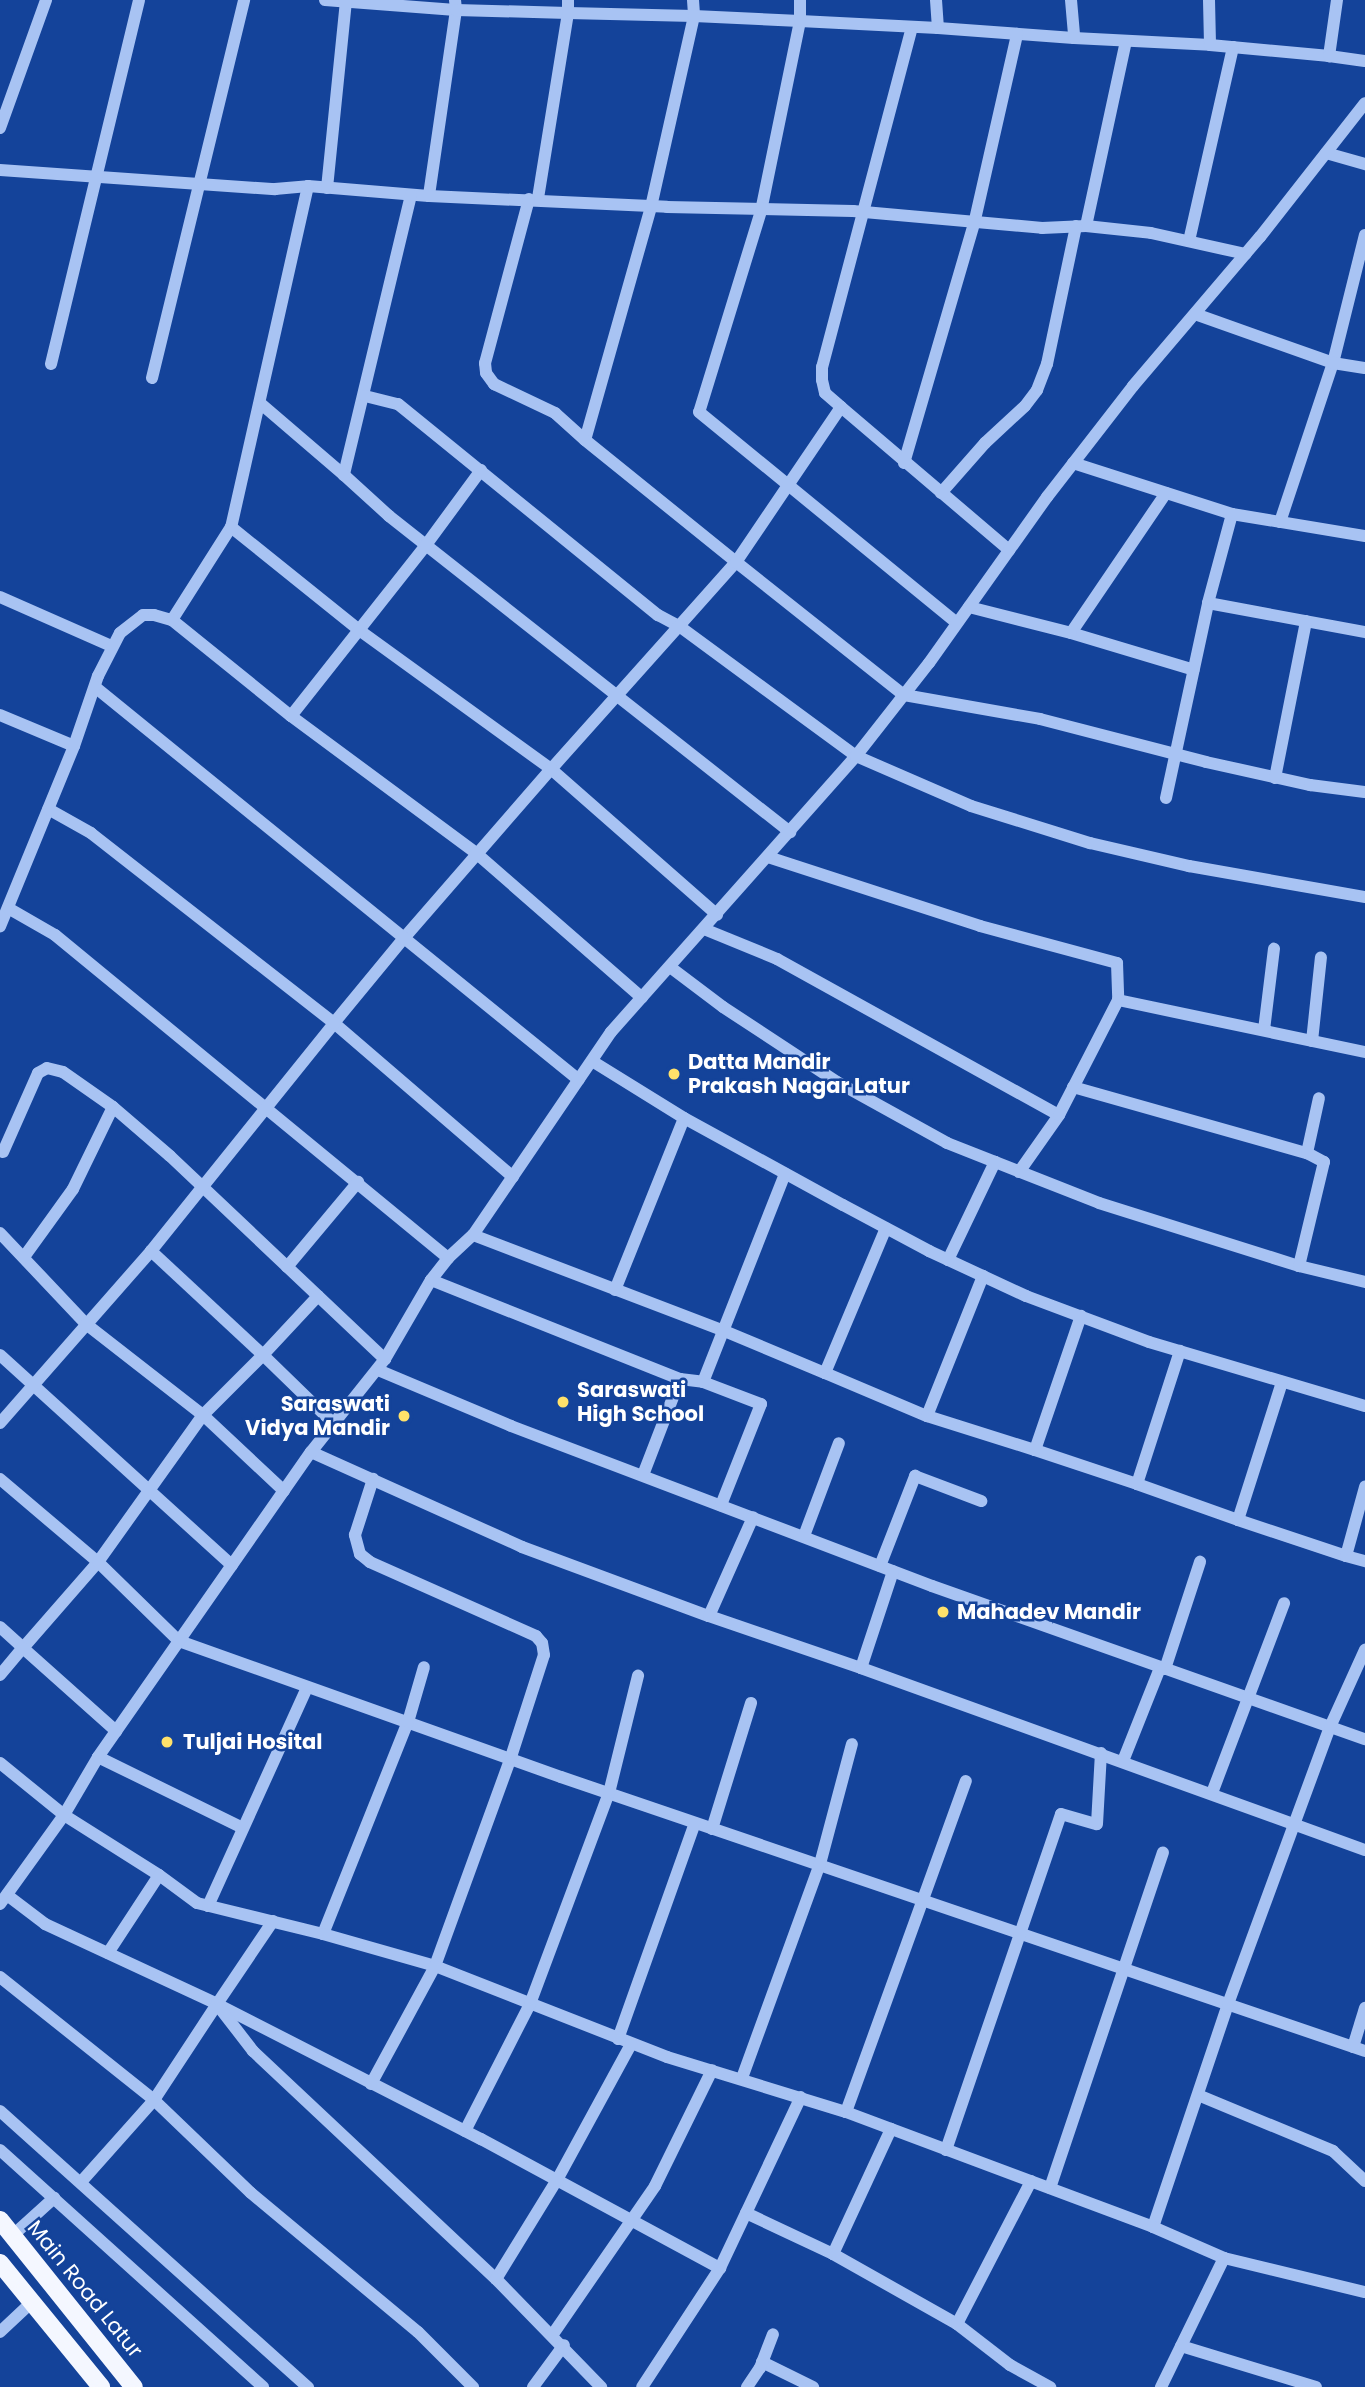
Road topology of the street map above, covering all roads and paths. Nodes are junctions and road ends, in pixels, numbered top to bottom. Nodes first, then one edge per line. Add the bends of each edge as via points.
1 (46, 0) edge
2 (139, 0) edge
3 (244, 0) edge
4 (325, 0) edge
5 (693, 0) edge
6 (800, 0) edge
7 (936, 0) edge
8 (1071, 0) edge
9 (1209, 0) edge
10 (1337, 0) edge
11 (346, 1) edge
12 (456, 5) edge
13 (568, 6) edge
14 (694, 16) junction
15 (800, 21) junction
16 (912, 27) junction
17 (938, 29) junction
18 (1017, 34) junction
19 (1074, 38) junction
20 (1126, 41) junction
21 (1210, 45) junction
22 (1233, 47) junction
23 (1329, 56) junction
24 (1365, 61) edge
25 (1365, 103) edge
26 (0, 128) edge
27 (1326, 153) junction
28 (1365, 164) edge
29 (0, 170) edge
30 (98, 178) junction
31 (201, 185) junction
32 (309, 186) junction
33 (327, 188) junction
34 (411, 195) junction
35 (429, 196) junction
36 (534, 199) junction
37 (651, 206) junction
38 (761, 211) junction
39 (863, 212) junction
40 (974, 224) junction
41 (1081, 226) junction
42 (1365, 235) edge
43 (1189, 241) junction
44 (1246, 254) junction
45 (1195, 314) junction
46 (1333, 363) junction
47 (51, 364) dead end
48 (1365, 368) edge
49 (152, 377) dead end
50 (365, 396) junction
51 (260, 402) junction
52 (841, 407) junction
53 (585, 440) junction
54 (904, 463) junction
55 (1073, 463) junction
56 (481, 470) junction
57 (344, 475) junction
58 (790, 484) junction
59 (1166, 492) junction
60 (942, 493) junction
61 (1232, 514) junction
62 (1280, 522) junction
63 (231, 527) junction
64 (1365, 536) edge
65 (426, 545) junction
66 (1009, 550) junction
67 (736, 562) junction
68 (0, 597) edge
69 (1208, 603) junction
70 (969, 607) junction
71 (172, 620) junction
72 (1306, 621) junction
73 (957, 623) junction
74 (679, 626) junction
75 (359, 630) junction
76 (1365, 632) edge
77 (1071, 633) junction
78 (111, 646) junction
79 (1194, 670) junction
80 (94, 687) junction
81 (904, 695) junction
82 (618, 697) junction
83 (0, 715) edge
84 (291, 716) junction
85 (74, 747) junction
86 (1175, 754) junction
87 (856, 755) junction
88 (551, 769) junction
89 (1275, 778) junction
90 (1365, 792) edge
91 (1166, 797) dead end
92 (48, 809) junction
93 (790, 832) junction
94 (476, 853) junction
95 (768, 857) junction
96 (1365, 897) edge
97 (8, 908) junction
98 (717, 915) junction
99 (0, 926) edge
100 (704, 929) junction
101 (404, 938) junction
102 (1273, 949) dead end
103 (1321, 957) dead end
104 (670, 967) junction
105 (642, 998) junction
106 (1118, 1000) junction
107 (334, 1023) junction
108 (1264, 1030) junction
109 (1312, 1041) junction
110 (1365, 1052) edge
111 (592, 1060) junction
112 (579, 1080) junction
113 (1073, 1087) junction
114 (1319, 1098) dead end
115 (113, 1107) junction
116 (267, 1109) junction
117 (1059, 1115) junction
118 (684, 1118) junction
119 (3, 1152) dead end
120 (1307, 1153) junction
121 (995, 1162) junction
122 (1019, 1172) junction
123 (785, 1174) junction
124 (513, 1177) junction
125 (358, 1182) junction
126 (203, 1187) junction
127 (886, 1228) junction
128 (0, 1233) edge
129 (473, 1235) junction
130 (151, 1251) junction
131 (24, 1257) junction
132 (448, 1258) junction
133 (948, 1260) junction
134 (1299, 1266) junction
135 (287, 1267) junction
136 (983, 1276) junction
137 (431, 1280) junction
138 (1365, 1282) edge
139 (615, 1290) junction
140 (318, 1296) junction
141 (1081, 1316) junction
142 (86, 1324) junction
143 (722, 1330) junction
144 (1180, 1351) junction
145 (0, 1355) edge
146 (263, 1355) junction
147 (381, 1365) junction
148 (825, 1373) junction
149 (680, 1379) junction
150 (703, 1382) junction
151 (1282, 1382) junction
152 (33, 1385) junction
153 (1365, 1406) edge
154 (203, 1415) junction
155 (928, 1416) junction
156 (0, 1423) edge
157 (333, 1423) junction
158 (839, 1443) dead end
159 (1035, 1450) junction
160 (311, 1452) junction
161 (643, 1475) junction
162 (0, 1479) edge
163 (373, 1479) junction
164 (1137, 1484) junction
165 (1365, 1487) edge
166 (149, 1490) junction
167 (284, 1491) junction
168 (981, 1500) dead end
169 (720, 1505) junction
170 (753, 1517) junction
171 (1238, 1520) junction
172 (804, 1536) junction
173 (1346, 1556) junction
174 (98, 1562) junction
175 (1200, 1562) dead end
176 (1365, 1562) edge
177 (232, 1565) junction
178 (880, 1566) junction
179 (893, 1571) junction
180 (1284, 1604) dead end
181 (709, 1616) junction
182 (0, 1627) edge
183 (178, 1641) junction
184 (23, 1648) junction
185 (1365, 1650) edge
186 (424, 1667) dead end
187 (861, 1668) junction
188 (1163, 1668) junction
189 (0, 1675) edge
190 (638, 1676) dead end
191 (307, 1688) junction
192 (1248, 1698) junction
193 (751, 1703) dead end
194 (408, 1722) junction
195 (1330, 1727) junction
196 (116, 1731) junction
197 (1365, 1739) edge
198 (852, 1744) dead end
199 (1101, 1753) junction
200 (97, 1757) junction
201 (511, 1758) junction
202 (1123, 1761) junction
203 (0, 1763) edge
204 (966, 1782) dead end
205 (609, 1793) junction
206 (1212, 1793) junction
207 (64, 1815) junction
208 (1296, 1822) junction
209 (695, 1823) junction
210 (243, 1828) junction
211 (712, 1829) junction
212 (1365, 1850) edge
213 (1163, 1852) dead end
214 (820, 1864) junction
215 (159, 1875) junction
216 (921, 1898) junction
217 (3, 1899) edge
218 (208, 1906) junction
219 (273, 1922) junction
220 (1020, 1933) junction
221 (323, 1934) junction
222 (108, 1953) junction
223 (435, 1966) junction
224 (1122, 1970) junction
225 (0, 1977) edge
226 (217, 2004) junction
227 (530, 2004) junction
228 (1228, 2004) junction
229 (1365, 2008) edge
230 (618, 2039) junction
231 (631, 2044) junction
232 (1359, 2049) edge
233 (712, 2070) junction
234 (743, 2078) junction
235 (371, 2084) junction
236 (1198, 2095) junction
237 (801, 2097) junction
238 (154, 2100) junction
239 (0, 2111) edge
240 (846, 2112) junction
241 (891, 2129) junction
242 (465, 2132) junction
243 (0, 2150) edge
244 (946, 2150) junction
245 (557, 2179) junction
246 (1031, 2181) junction
247 (1365, 2181) edge
248 (81, 2182) junction
249 (1050, 2188) junction
250 (54, 2198) junction
251 (746, 2213) junction
252 (0, 2220) edge
253 (634, 2220) junction
254 (1153, 2227) junction
255 (12, 2236) junction
256 (833, 2254) junction
257 (1224, 2258) junction
258 (0, 2263) edge
259 (720, 2268) junction
260 (496, 2279) junction
261 (1365, 2292) edge
262 (32, 2302) junction
263 (957, 2323) junction
264 (0, 2332) edge
265 (552, 2334) junction
266 (773, 2334) dead end
267 (564, 2345) junction
268 (1181, 2346) junction
269 (762, 2362) junction
270 (101, 2387) edge
271 (134, 2387) edge
272 (263, 2387) edge
273 (308, 2387) edge
274 (474, 2387) edge
275 (533, 2387) edge
276 (601, 2387) edge
277 (642, 2387) edge
278 (747, 2387) edge
279 (813, 2387) edge
280 (1050, 2387) edge
281 (1161, 2387) edge
282 (1316, 2387) edge

1 - 26 street
2 - 30 street
3 - 31 street
4 - 11 street
5 - 14 street
6 - 15 street
7 - 17 street
8 - 19 street
9 - 21 street
10 - 23 street
11 - 12 street
11 - 33 street
12 - 13 street
12 - 35 street
13 - 14 street
13 - 36 street
14 - 15 street
14 - 37 street
15 - 16 street
15 - 38 street
16 - 17 street
16 - 39 street
17 - 18 street
18 - 19 street
18 - 40 street
19 - 20 street
20 - 21 street
20 - 41 street
21 - 22 street
22 - 23 street
22 - 43 street
23 - 24 street
25 - 27 street
27 - 28 street
27 - 44 street
29 - 30 street
30 - 31 street
30 - 47 street
31 - 32 street
31 - 49 street
32 - 33 street
32 - 51 street
33 - 34 street
34 - 35 street
34 - 50 street
35 - 36 street
36 - 37 street
36 - 53 street via 485,363 486,373 494,384 555,413
37 - 38 street
37 - 53 street
38 - 39 street
38 - 58 street via 699,412
39 - 40 street
39 - 52 street via 822,367 825,393
40 - 41 street
40 - 54 street
41 - 43 street
41 - 60 street via 1037,390
42 - 46 street
43 - 44 street
44 - 45 street
45 - 46 street
45 - 55 street
46 - 48 street
46 - 62 street
50 - 56 street via 398,404
50 - 57 street
51 - 57 street
51 - 63 street
52 - 54 street
52 - 58 street
53 - 67 street
54 - 60 street
55 - 59 street
55 - 66 street
56 - 65 street
56 - 74 street via 658,615
57 - 65 street
58 - 67 street
58 - 73 street
59 - 61 street
59 - 77 street
60 - 66 street
61 - 62 street
61 - 69 street
62 - 64 street
63 - 71 street
63 - 75 street
65 - 75 street
65 - 82 street
66 - 70 street
67 - 74 street
67 - 81 street
68 - 78 street
69 - 72 street
69 - 79 street
70 - 73 street
70 - 77 street
71 - 78 street via 143,615
71 - 84 street
72 - 76 street
72 - 89 street
73 - 81 street
74 - 82 street
74 - 87 street
75 - 84 street
75 - 88 street
77 - 79 street
78 - 80 street
79 - 86 street
80 - 85 street
80 - 101 street
81 - 86 street via 1041,719
81 - 87 street
82 - 88 street
82 - 93 street
83 - 85 street
84 - 94 street
85 - 92 street
86 - 89 street
86 - 91 street
87 - 93 street
87 - 96 street via 971,806 1090,843
88 - 94 street
88 - 98 street
89 - 90 street
92 - 97 street
92 - 107 street via 99,838
93 - 95 street
94 - 101 street
94 - 105 street
95 - 98 street
95 - 106 street via 980,926 1117,963
97 - 99 street
97 - 116 street via 55,935
98 - 100 street
100 - 104 street
100 - 117 street via 777,958
101 - 107 street
101 - 112 street
102 - 108 street
103 - 109 street
104 - 105 street
104 - 121 street via 837,1082 947,1143
105 - 111 street
106 - 108 street
106 - 113 street
107 - 116 street
107 - 124 street
108 - 109 street
109 - 110 street
111 - 112 street
111 - 118 street
112 - 124 street
113 - 117 street
113 - 120 street
114 - 120 street
115 - 119 street via 63,1072 47,1068 38,1073
115 - 126 street
115 - 131 street via 73,1189
116 - 125 street
116 - 126 street
117 - 122 street
118 - 123 street
118 - 139 street
120 - 134 street via 1324,1163
121 - 122 street
121 - 133 street
122 - 134 street via 1099,1203
123 - 127 street
123 - 143 street
124 - 129 street
125 - 132 street
125 - 135 street
126 - 130 street
126 - 135 street
127 - 133 street
127 - 148 street
128 - 131 street
129 - 132 street
129 - 139 street
130 - 142 street
130 - 146 street
131 - 142 street
132 - 137 street
133 - 136 street
134 - 138 street
135 - 140 street
136 - 141 street
136 - 155 street
137 - 147 street
137 - 149 street
139 - 143 street
140 - 146 street
140 - 147 street
141 - 144 street
141 - 159 street
142 - 152 street
142 - 154 street
143 - 148 street
143 - 150 street
144 - 151 street
144 - 164 street
145 - 152 street
146 - 154 street
146 - 157 street
147 - 157 street
147 - 161 street
148 - 155 street
149 - 150 street
149 - 161 street
150 - 169 street via 761,1404
151 - 153 street
151 - 171 street
152 - 156 street
152 - 166 street
154 - 166 street
154 - 167 street
155 - 159 street
157 - 160 street
158 - 172 street
159 - 164 street
160 - 163 street
160 - 167 street
161 - 169 street
162 - 174 street
163 - 181 street via 523,1547
163 - 201 street via 355,1535 360,1554 525,1630 542,1643 544,1655
164 - 171 street
165 - 173 street
166 - 174 street
166 - 177 street
167 - 177 street
168 - 178 street via 915,1476
169 - 170 street
170 - 172 street
170 - 181 street
171 - 173 street
172 - 178 street
173 - 176 street
174 - 183 street
174 - 184 street
175 - 188 street
177 - 183 street
178 - 179 street
179 - 187 street
179 - 188 street
180 - 192 street
181 - 187 street
182 - 184 street
183 - 191 street
183 - 196 street
184 - 189 street
184 - 196 street
185 - 195 street
186 - 194 street
187 - 199 street
188 - 192 street
188 - 202 street
190 - 205 street
191 - 194 street
191 - 210 street
192 - 195 street
192 - 206 street
193 - 211 street
194 - 201 street
194 - 221 street
195 - 197 street
195 - 208 street
196 - 200 street
198 - 214 street
199 - 202 street
199 - 220 street via 1097,1824 1061,1814
200 - 207 street
200 - 210 street
201 - 205 street
201 - 223 street
202 - 206 street
203 - 207 street
204 - 216 street
205 - 209 street
205 - 227 street
206 - 208 street
207 - 215 street
207 - 217 street
208 - 212 street
208 - 228 street
209 - 211 street
209 - 230 street
210 - 218 street
211 - 214 street
213 - 224 street
214 - 216 street
214 - 234 street
215 - 218 street
215 - 222 street
216 - 220 street
216 - 240 street
217 - 222 street
218 - 219 street
219 - 221 street
219 - 226 street
220 - 224 street
220 - 244 street
221 - 223 street
222 - 226 street
223 - 227 street
223 - 235 street
224 - 228 street
224 - 249 street
225 - 238 street
226 - 235 street
226 - 238 street
226 - 260 street via 253,2051
227 - 230 street
227 - 242 street
228 - 232 street
228 - 236 street
229 - 232 street
230 - 231 street
231 - 233 street
231 - 245 street
233 - 234 street
233 - 253 street via 656,2186
234 - 237 street
235 - 242 street
236 - 247 street via 1333,2151
236 - 254 street
237 - 240 street
237 - 251 street
238 - 248 street
238 - 274 street via 251,2193 418,2332
239 - 248 street
240 - 241 street
241 - 244 street
241 - 256 street
242 - 245 street
243 - 250 street
244 - 246 street
245 - 253 street
245 - 260 street
246 - 249 street
246 - 263 street
248 - 273 street
249 - 254 street
250 - 255 street
250 - 272 street
251 - 256 street
251 - 259 street
252 - 255 main road, Main Road Latur
253 - 259 street
253 - 265 street
254 - 257 street
255 - 271 main road, Main Road Latur
256 - 263 street
257 - 261 street
257 - 268 street
258 - 262 main road
259 - 277 street
260 - 265 street
262 - 264 street
262 - 270 main road
263 - 280 street via 1010,2365
265 - 267 street
266 - 269 street
267 - 275 street
267 - 276 street
268 - 281 street
268 - 282 street
269 - 278 street
269 - 279 street

